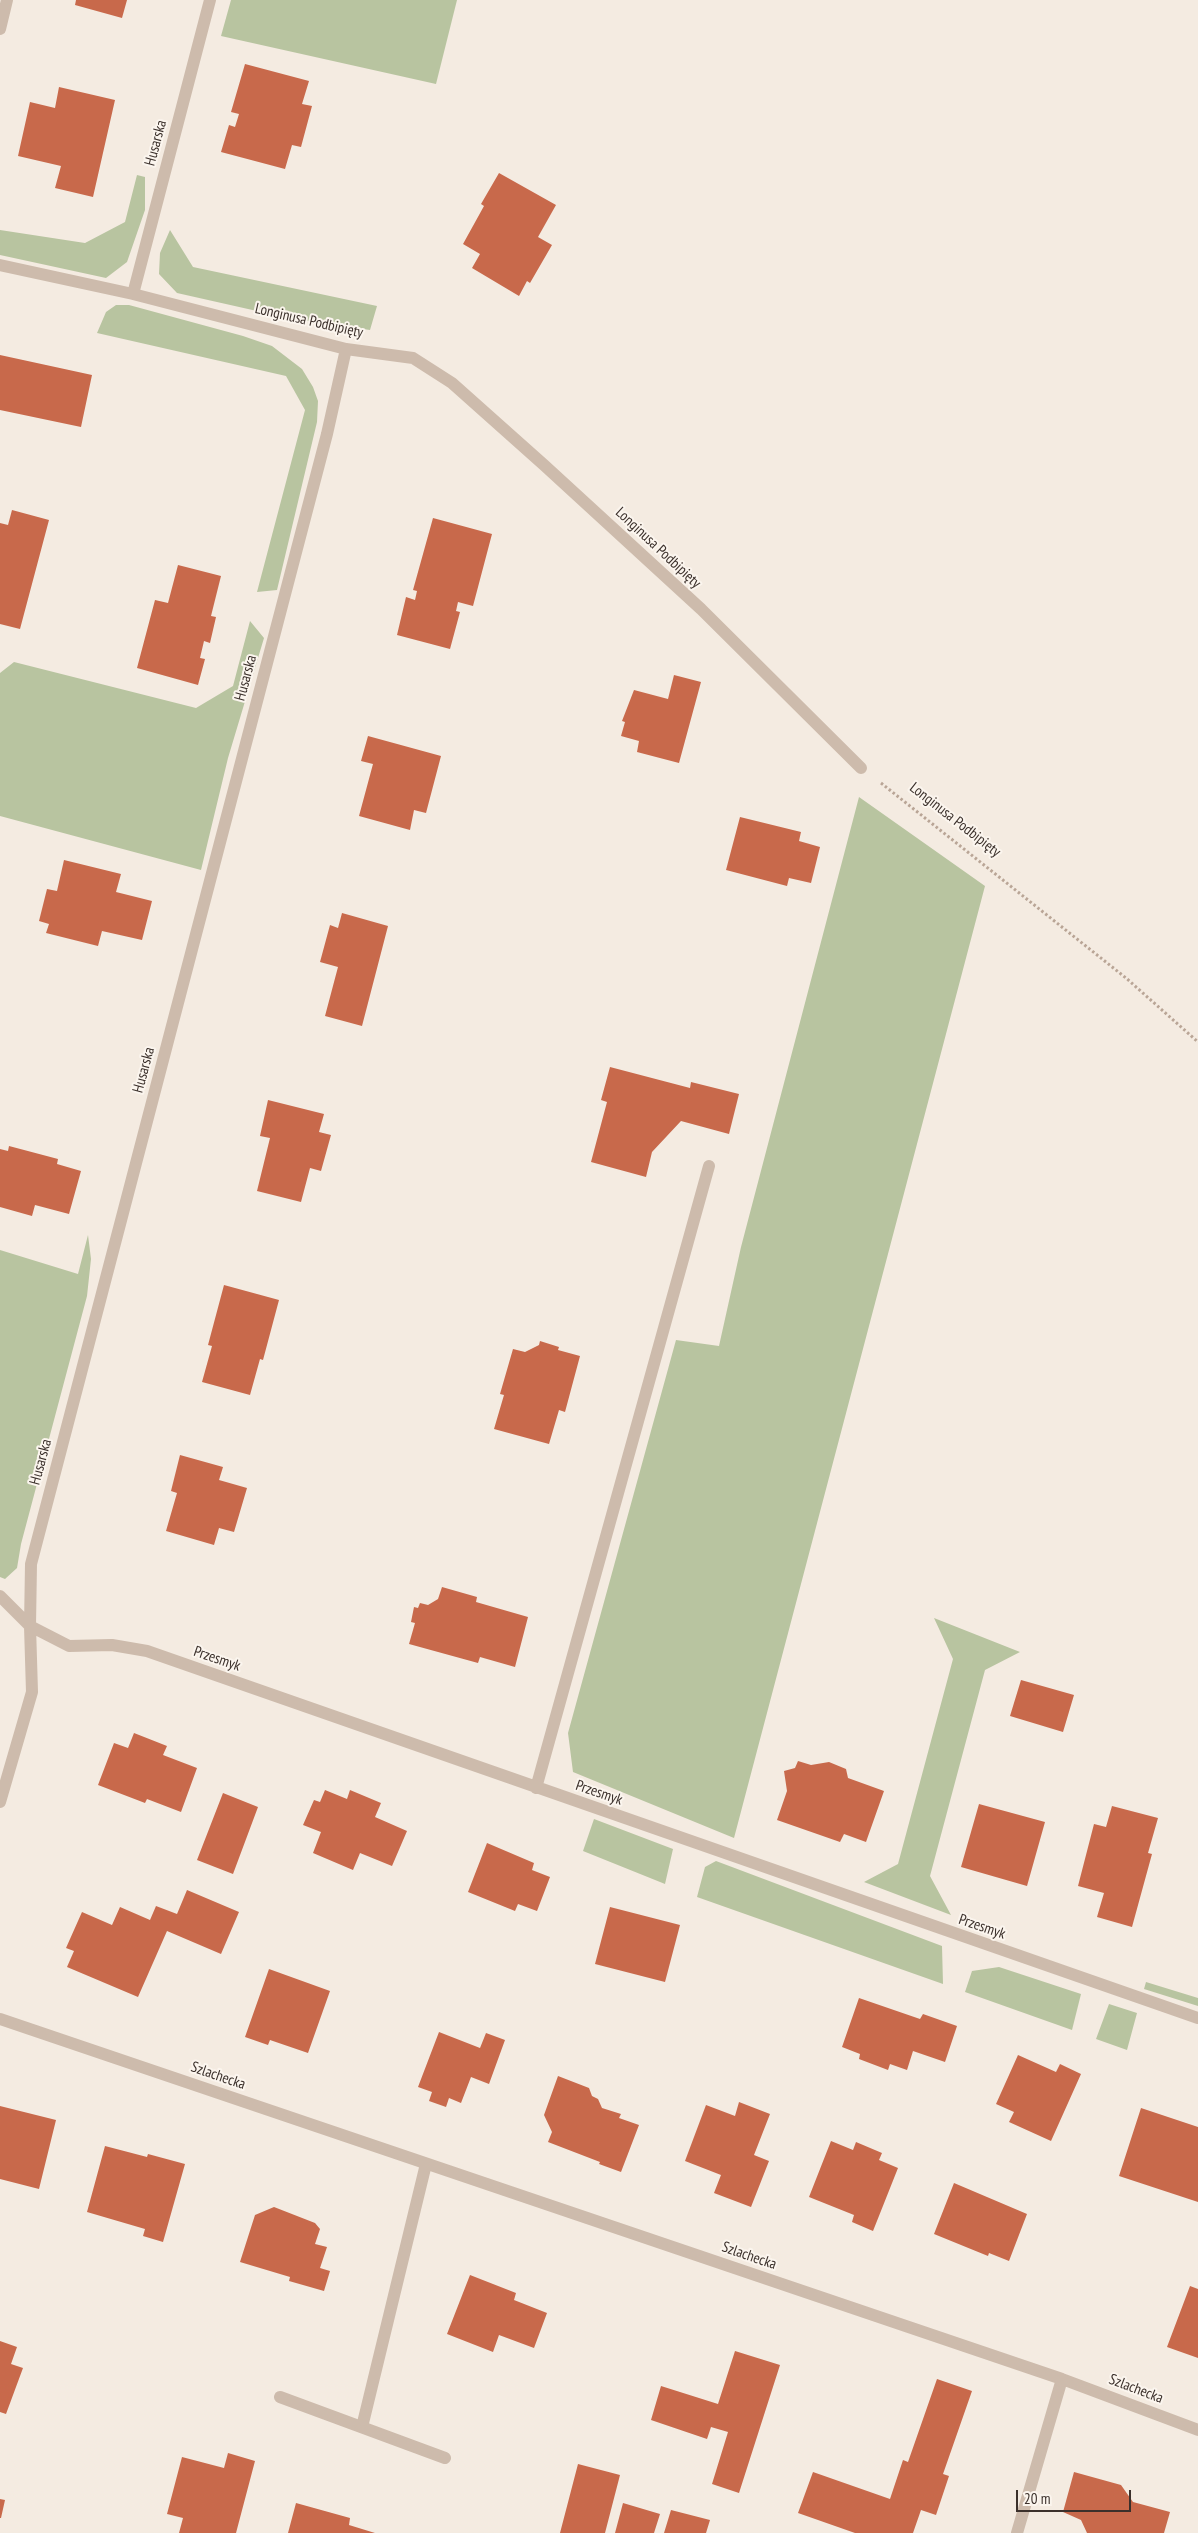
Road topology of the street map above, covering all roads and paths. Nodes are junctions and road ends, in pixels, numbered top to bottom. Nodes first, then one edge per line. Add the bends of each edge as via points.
1 (8, 0) edge
2 (210, 0) edge
3 (0, 29) edge
4 (0, 265) edge
5 (133, 294) junction
6 (346, 349) junction
7 (861, 768) joint
8 (1198, 1042) edge
9 (709, 1166) dead end
10 (0, 1596) edge
11 (30, 1626) junction
12 (536, 1788) junction
13 (0, 1802) edge
14 (1198, 2018) edge
15 (0, 2019) edge
16 (426, 2164) junction
17 (1062, 2379) junction
18 (280, 2397) dead end
19 (362, 2427) junction
20 (1198, 2430) edge
21 (445, 2458) dead end
22 (1017, 2533) edge

1 - 3 street
2 - 5 street, Husarska
4 - 5 street, Longinusa Podbipięty
5 - 6 street, Longinusa Podbipięty
6 - 7 street, Longinusa Podbipięty via 413,358 452,383 701,609
6 - 11 street, Husarska via 327,434 31,1564
7 - 8 path, Longinusa Podbipięty via 1118,972
9 - 12 street
10 - 11 street, Przesmyk
11 - 12 street, Przesmyk via 69,1646 112,1645 146,1651
11 - 13 street, Husarska via 32,1692
12 - 14 street, Przesmyk
15 - 16 street, Szlachecka
16 - 17 street, Szlachecka
16 - 19 street
17 - 20 street, Szlachecka
17 - 22 street
18 - 19 street
19 - 21 street

